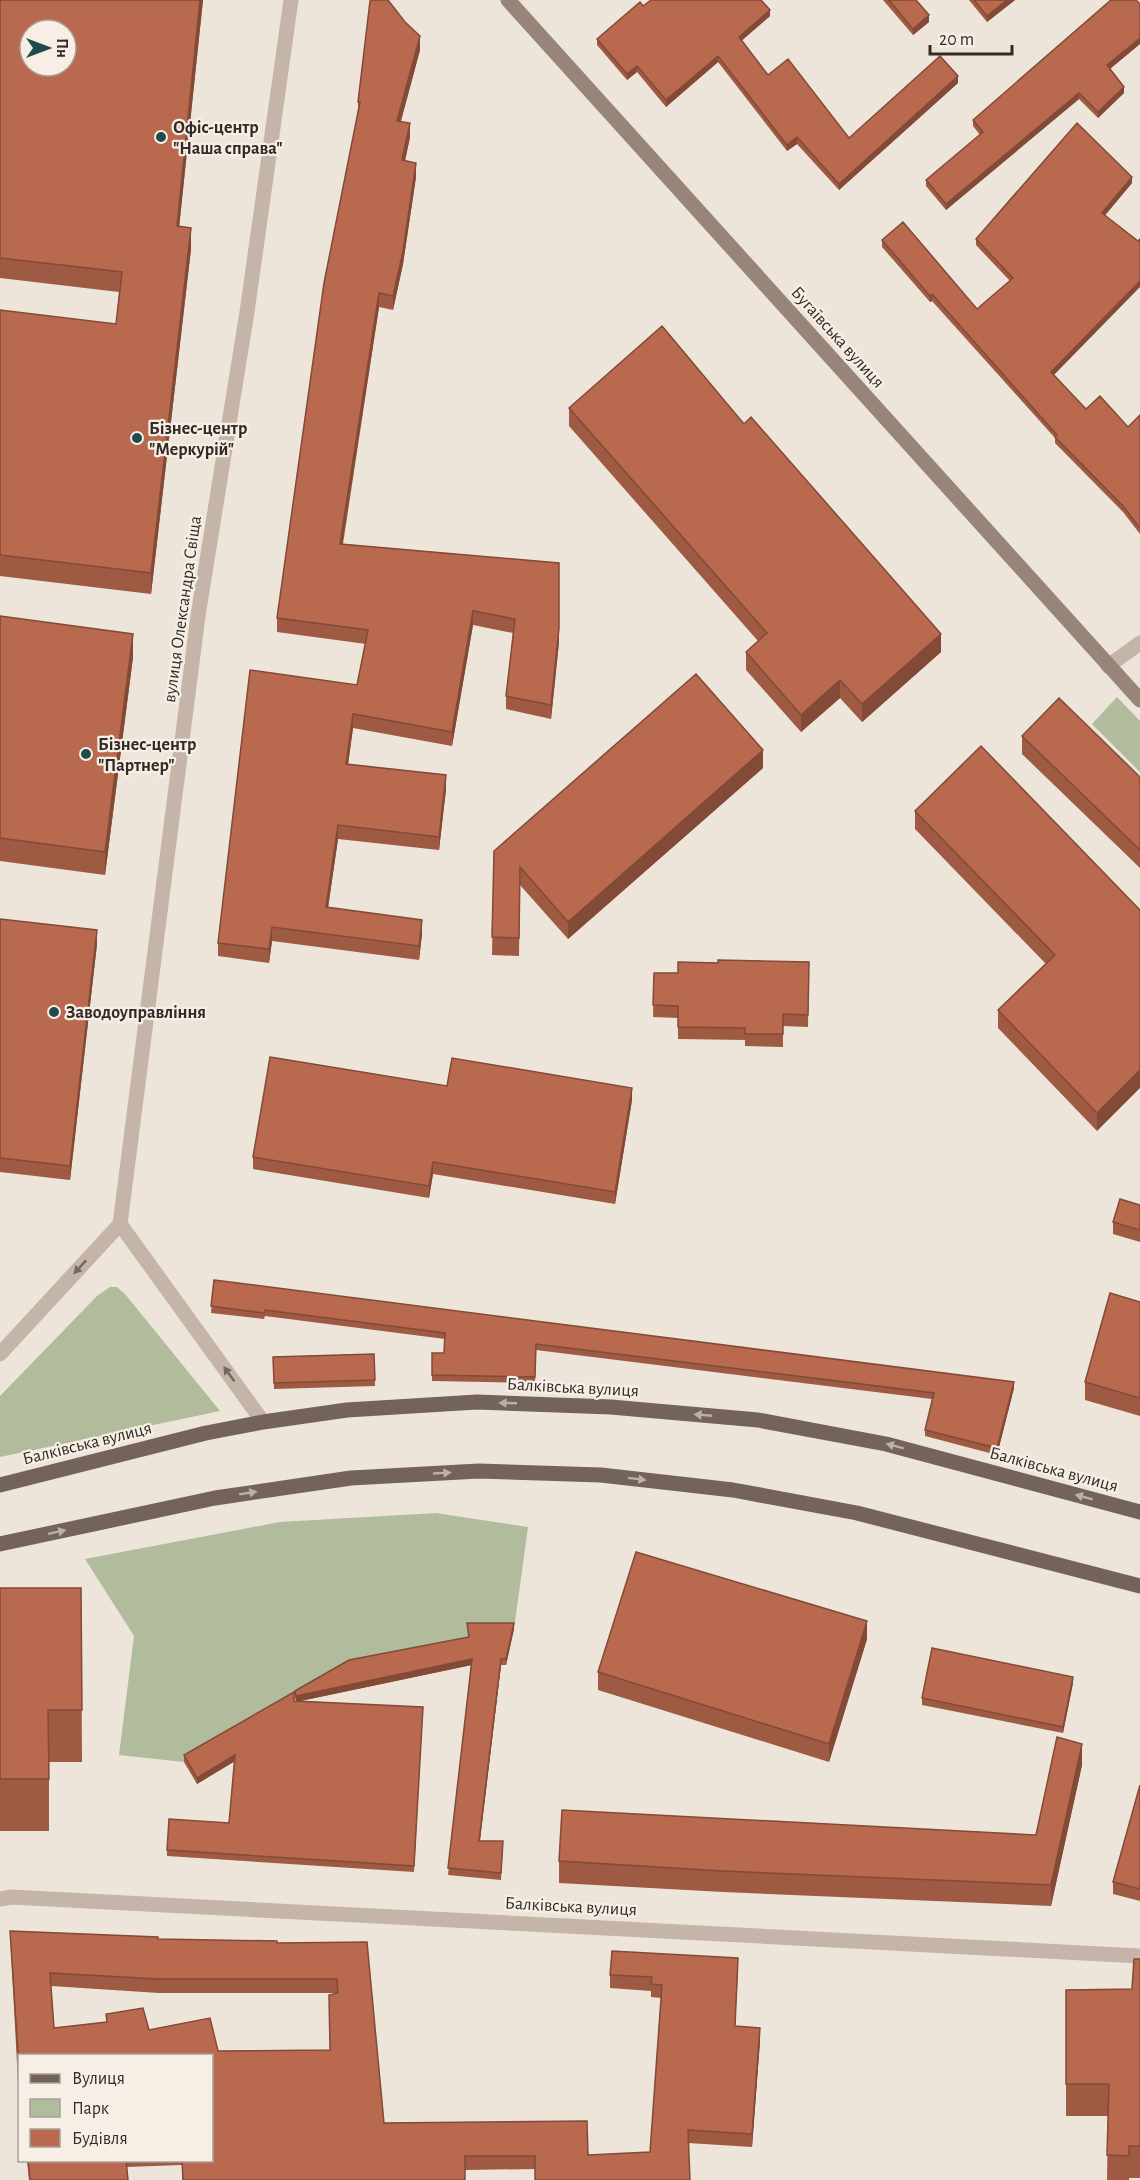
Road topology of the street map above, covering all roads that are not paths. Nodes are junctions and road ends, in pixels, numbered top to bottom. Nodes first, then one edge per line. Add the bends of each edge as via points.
1 (291, 0) edge
2 (508, 0) edge
3 (1140, 643) edge
4 (1108, 666) junction
5 (1140, 700) edge
6 (120, 1224) junction
7 (0, 1354) edge
8 (263, 1422) junction
9 (0, 1485) edge
10 (1140, 1512) edge
11 (0, 1544) edge
12 (1140, 1586) edge
13 (0, 1899) edge
14 (1140, 1956) edge

1 - 6 street, вулиця Олександра Свіща via 247,312 198,616
2 - 4 main road, Бугаївська вулиця
3 - 4 street
4 - 5 main road, Бугаївська вулиця
6 -> 7 street
8 -> 6 street
8 - 9 main road, Балківська вулиця
10 -> 8 main road, Балківська вулиця via 886,1444 758,1420 611,1407 477,1402 347,1410
11 -> 12 main road via 215,1498 351,1478 479,1472 601,1475 733,1490 857,1513
13 - 14 street, Балківська вулиця

